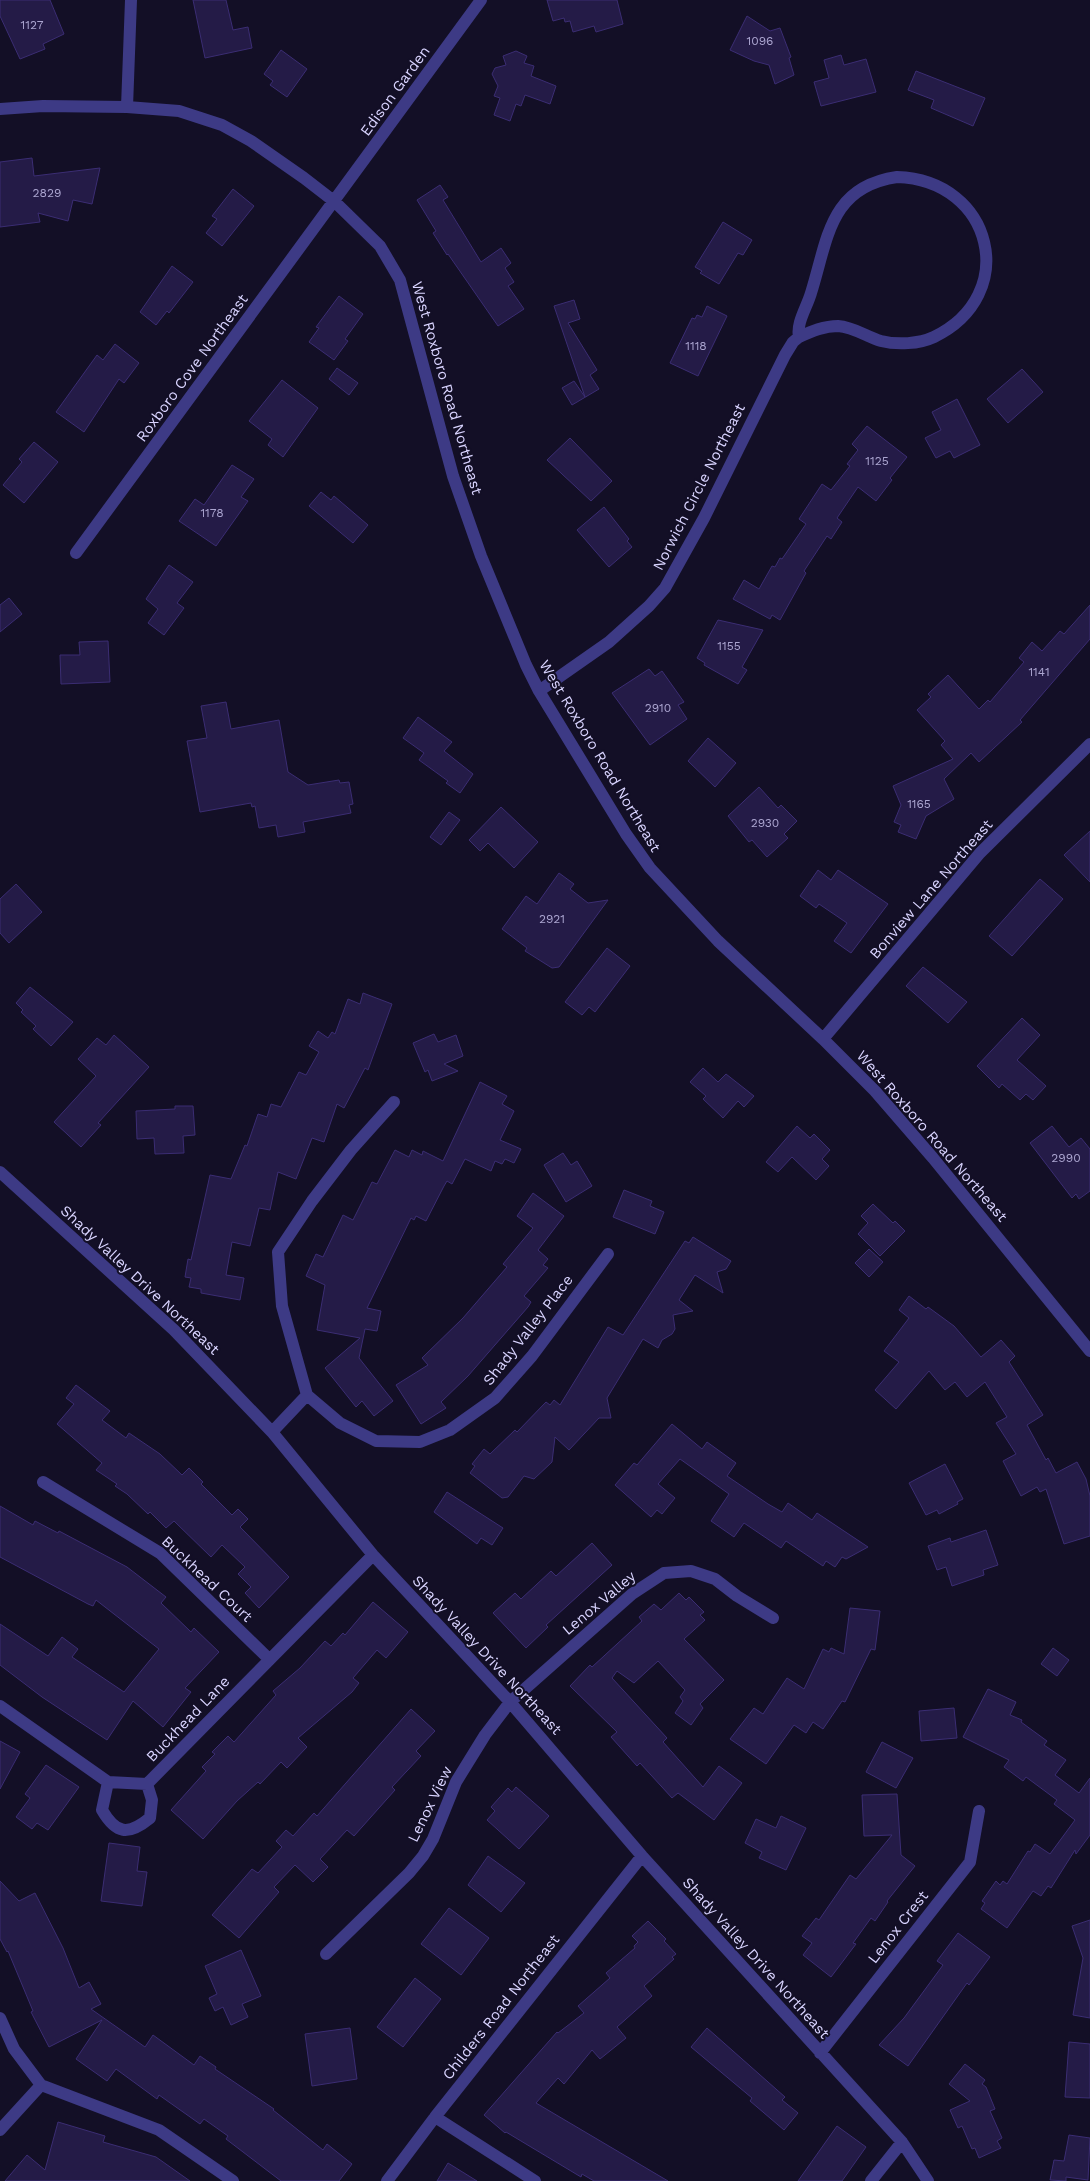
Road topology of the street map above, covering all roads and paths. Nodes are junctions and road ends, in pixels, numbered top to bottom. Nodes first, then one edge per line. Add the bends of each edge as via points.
1 (130, 0) edge
2 (482, 0) edge
3 (127, 107) junction
4 (0, 109) edge
5 (334, 202) junction
6 (799, 337) junction
7 (76, 553) dead end
8 (539, 691) junction
9 (1090, 744) edge
10 (823, 1039) junction
11 (394, 1102) dead end
12 (0, 1172) edge
13 (608, 1254) dead end
14 (1090, 1351) edge
15 (307, 1395) junction
16 (272, 1432) junction
17 (43, 1482) dead end
18 (373, 1555) junction
19 (773, 1618) dead end
20 (269, 1659) junction
21 (510, 1702) junction
22 (0, 1706) edge
23 (108, 1782) junction
24 (147, 1784) junction
25 (979, 1811) dead end
26 (642, 1856) junction
27 (326, 1954) dead end
28 (0, 2018) edge
29 (820, 2053) junction
30 (41, 2085) junction
31 (435, 2117) junction
32 (0, 2130) edge
33 (902, 2142) junction
34 (233, 2181) edge
35 (387, 2181) edge
36 (534, 2181) edge
37 (871, 2181) edge
38 (928, 2181) edge

1 - 3 street
2 - 5 street, Edison Garden
3 - 4 street, West Roxboro Road Northeast
3 - 5 street, West Roxboro Road Northeast via 179,111 222,125 251,141
5 - 7 street, Roxboro Cove Northeast
5 - 8 street, West Roxboro Road Northeast via 380,246 400,280 453,476 481,556
6 - 6 street via 798,330 826,234 852,194 882,179 914,178 945,189 969,210 984,240 985,271 974,303 953,326 932,338 909,343 882,341 838,326 819,328
6 - 8 street, Norwich Circle Northeast via 785,355 704,518 665,588 650,606 609,642
8 - 10 street, West Roxboro Road Northeast via 650,868 718,941
9 - 10 street, Bonview Lane Northeast via 980,853
10 - 14 street, West Roxboro Road Northeast via 875,1091
11 - 15 street via 351,1150 278,1252 282,1306
12 - 16 street, Shady Valley Drive Northeast via 174,1330
13 - 15 street, Shady Valley Place via 532,1356 495,1398 450,1430 420,1442 376,1441 340,1422
15 - 16 street
16 - 18 street, Shady Valley Drive Northeast
17 - 20 street, Buckhead Court via 160,1554
18 - 20 street, Buckhead Lane
18 - 21 street, Shady Valley Drive Northeast
19 - 21 street, Lenox Valley via 715,1579 691,1571 664,1573 632,1594
20 - 24 street, Buckhead Lane
21 - 26 street, Shady Valley Drive Northeast
21 - 27 street, Lenox View via 456,1782 423,1856
22 - 23 street
23 - 24 street, Buckhead Lane
23 - 24 street via 102,1810 110,1824 122,1830 136,1829 150,1818 152,1800
25 - 29 street, Lenox Crest via 970,1862
26 - 29 street, Shady Valley Drive Northeast
26 - 31 street, Childers Road Northeast
28 - 30 street via 14,2049
29 - 33 street, Shady Valley Drive Northeast
30 - 32 street
30 - 34 street via 159,2130
31 - 35 street, Childers Road Northeast
31 - 36 street
33 - 37 street
33 - 38 street, Shady Valley Drive Northeast

